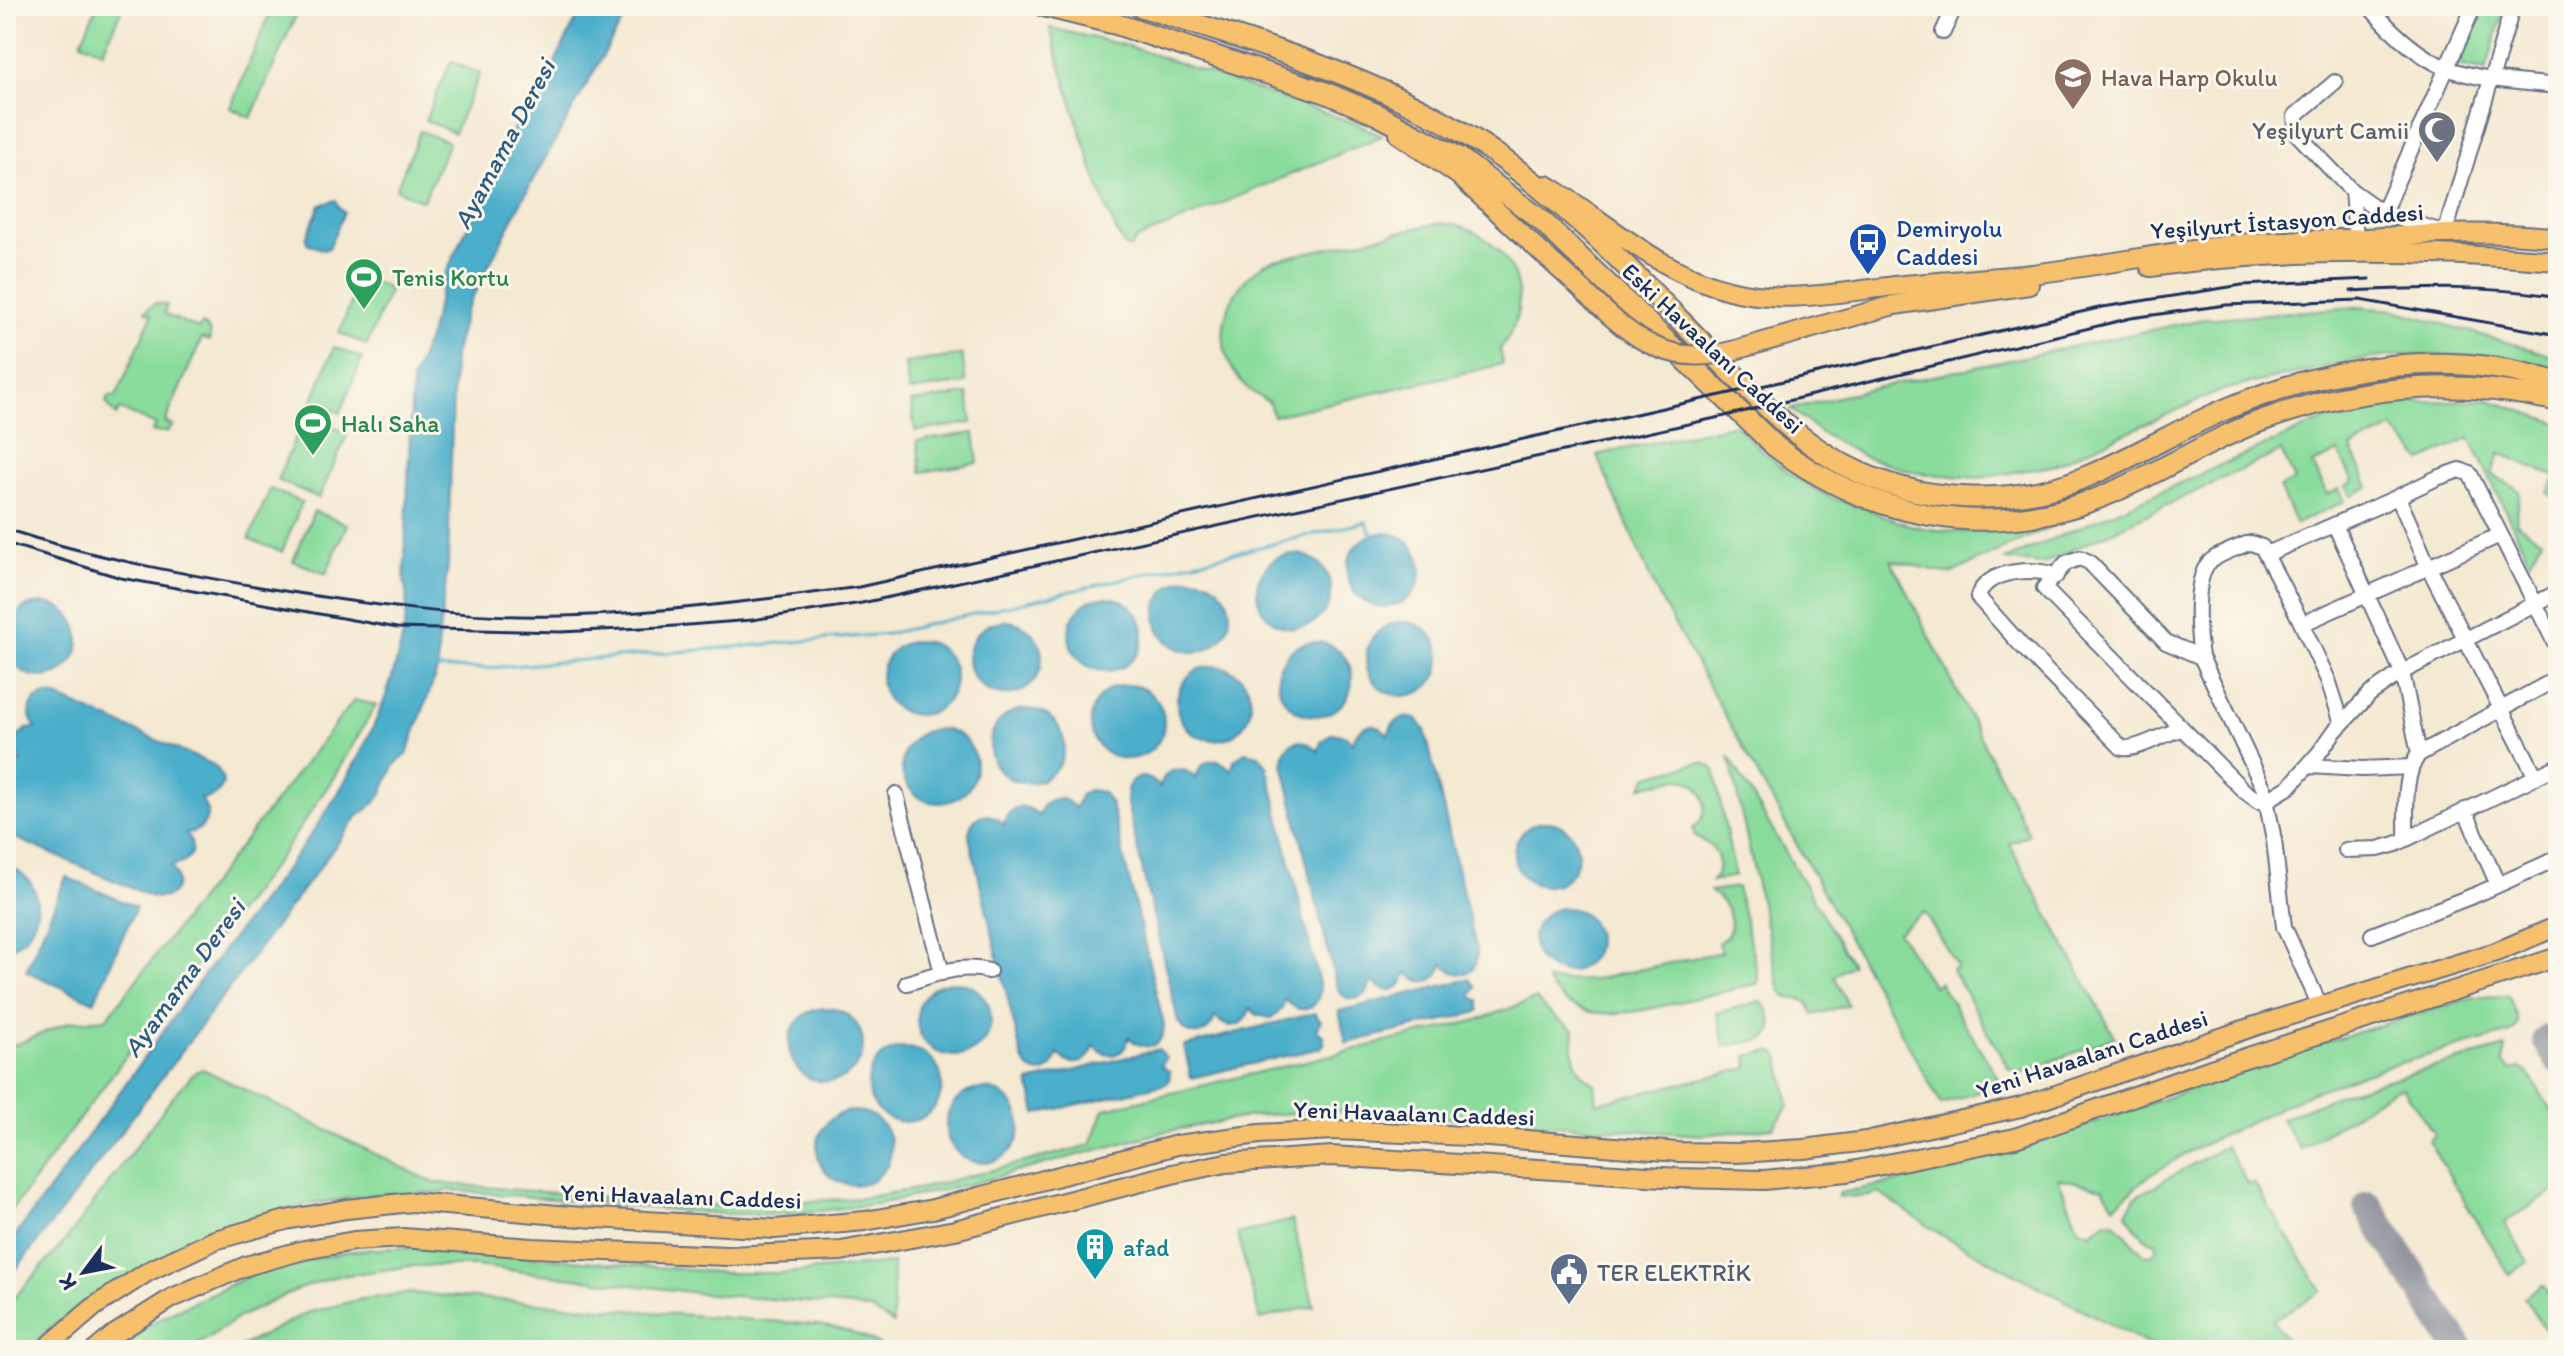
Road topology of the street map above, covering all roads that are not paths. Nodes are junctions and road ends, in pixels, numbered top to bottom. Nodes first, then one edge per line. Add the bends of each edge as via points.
1 (1044, 6) edge
2 (1139, 6) edge
3 (1955, 6) edge
4 (2369, 6) edge
5 (2474, 6) edge
6 (2513, 6) edge
7 (1943, 32) dead end
8 (2447, 69) junction
9 (2493, 78) junction
10 (2335, 82) dead end
11 (2558, 86) edge
12 (1376, 114) junction
13 (1522, 174) junction
14 (2352, 191) junction
15 (2383, 213) junction
16 (2445, 233) junction
17 (2493, 233) junction
18 (2537, 235) junction
19 (2558, 238) edge
20 (2356, 246) junction
21 (2499, 257) junction
22 (2536, 259) junction
23 (2558, 261) edge
24 (2552, 390) edge
25 (2398, 497) junction
26 (2335, 525) junction
27 (2500, 535) junction
28 (2267, 554) junction
29 (2429, 568) junction
30 (2056, 576) junction
31 (2558, 592) edge
32 (2367, 595) junction
33 (2534, 604) junction
34 (2302, 624) junction
35 (2466, 637) junction
36 (2558, 649) edge
37 (2201, 657) junction
38 (2402, 672) junction
39 (2558, 678) edge
40 (2502, 709) junction
41 (2342, 723) junction
42 (2182, 729) junction
43 (2415, 760) junction
44 (2308, 766) junction
45 (2558, 766) edge
46 (2536, 777) junction
47 (896, 794) dead end
48 (2266, 801) junction
49 (2465, 810) junction
50 (2406, 839) junction
51 (2346, 850) dead end
52 (2558, 858) edge
53 (2498, 885) junction
54 (2558, 926) edge
55 (2372, 935) dead end
56 (2558, 957) edge
57 (989, 971) dead end
58 (942, 973) junction
59 (907, 983) dead end
60 (2320, 1006) junction
61 (2327, 1030) junction
62 (2206, 1043) junction
63 (2214, 1068) junction
64 (1325, 1130) junction
65 (1324, 1157) junction
66 (44, 1350) edge
67 (96, 1350) edge

1 - 12 highway, Eski Havaalanı Caddesi via 1168,40
2 - 13 highway, Eski Havaalanı Caddesi via 1365,83 1443,121
3 - 7 street
4 - 8 street via 2400,37
5 - 8 street
6 - 9 street
8 - 9 street
8 - 15 street
9 - 11 street
9 - 16 street
10 - 14 street via 2295,116 2297,134
12 - 20 main road, Yeşilyurt İstasyon Caddesi, bridge via 1458,175 1621,326 1650,346 1685,355 1718,355 1894,305 2164,265
12 - 24 highway, Eski Havaalanı Caddesi via 1458,157 1520,202 1761,434 1803,467 1853,494 1912,513 1980,520 2067,508 2126,486 2268,418 2317,402 2444,386
13 - 20 main road, Yeşilyurt İstasyon Caddesi via 1544,183 1651,258 1730,291 1776,297 2024,275 2242,244
13 - 24 highway, Eski Havaalanı Caddesi via 1811,445 1877,480 1946,496 2009,496 2065,485 2266,393 2366,369 2485,367
14 - 15 street
14 - 20 street
15 - 16 street
16 - 17 main road, Yeşilyurt İstasyon Caddesi
16 - 20 main road, Yeşilyurt İstasyon Caddesi
17 - 18 main road, Yeşilyurt İstasyon Caddesi
17 - 21 main road via 2501,241
18 - 19 main road, Yeşilyurt İstasyon Caddesi
18 - 22 main road via 2530,243
20 - 21 main road, Yeşilyurt İstasyon Caddesi
21 - 22 main road, Yeşilyurt İstasyon Caddesi
22 - 23 main road, Yeşilyurt İstasyon Caddesi
25 - 26 street
25 - 27 street via 2466,471
25 - 29 street
26 - 28 street
26 - 32 street
27 - 29 street
27 - 33 street
28 - 34 street
28 - 37 street via 2258,544 2246,544 2210,560 2198,612
29 - 32 street
29 - 35 street
30 - 37 street via 2074,558 2089,562 2166,642
30 - 42 street via 2044,588
30 - 42 street via 2016,572 1988,581 1978,597 2115,743 2129,749
31 - 33 street
32 - 34 street
32 - 38 street
33 - 35 street
33 - 36 street
34 - 41 street
35 - 38 street
35 - 40 street
37 - 48 street
38 - 41 street
38 - 43 street
39 - 40 street
40 - 43 street
40 - 46 street
41 - 44 street
42 - 48 street via 2243,790
43 - 44 street via 2362,769
43 - 50 street
44 - 48 street
45 - 46 street
46 - 49 street
47 - 58 street
48 - 60 street via 2284,927
49 - 50 street
49 - 53 street
50 - 51 street via 2378,849
52 - 53 street
53 - 55 street
54 - 60 main road, Yeni Havaalanı Caddesi via 2496,952
56 - 61 main road, Yeni Havaalanı Caddesi
57 - 58 street
58 - 59 street
60 - 61 main road
60 - 62 main road, Yeni Havaalanı Caddesi
61 - 63 main road, Yeni Havaalanı Caddesi
62 - 63 main road
62 - 64 main road, Yeni Havaalanı Caddesi via 2021,1107 1804,1149 1678,1152
63 - 65 main road, Yeni Havaalanı Caddesi via 2015,1138 1847,1172 1764,1180 1679,1178
64 - 65 main road
64 - 66 main road, Yeni Havaalanı Caddesi via 1177,1145 933,1209 775,1229 412,1202 347,1209 215,1240 95,1306
65 - 67 main road, Yeni Havaalanı Caddesi via 1213,1166 955,1230 841,1251 727,1256 403,1238 354,1241 246,1266 172,1298

